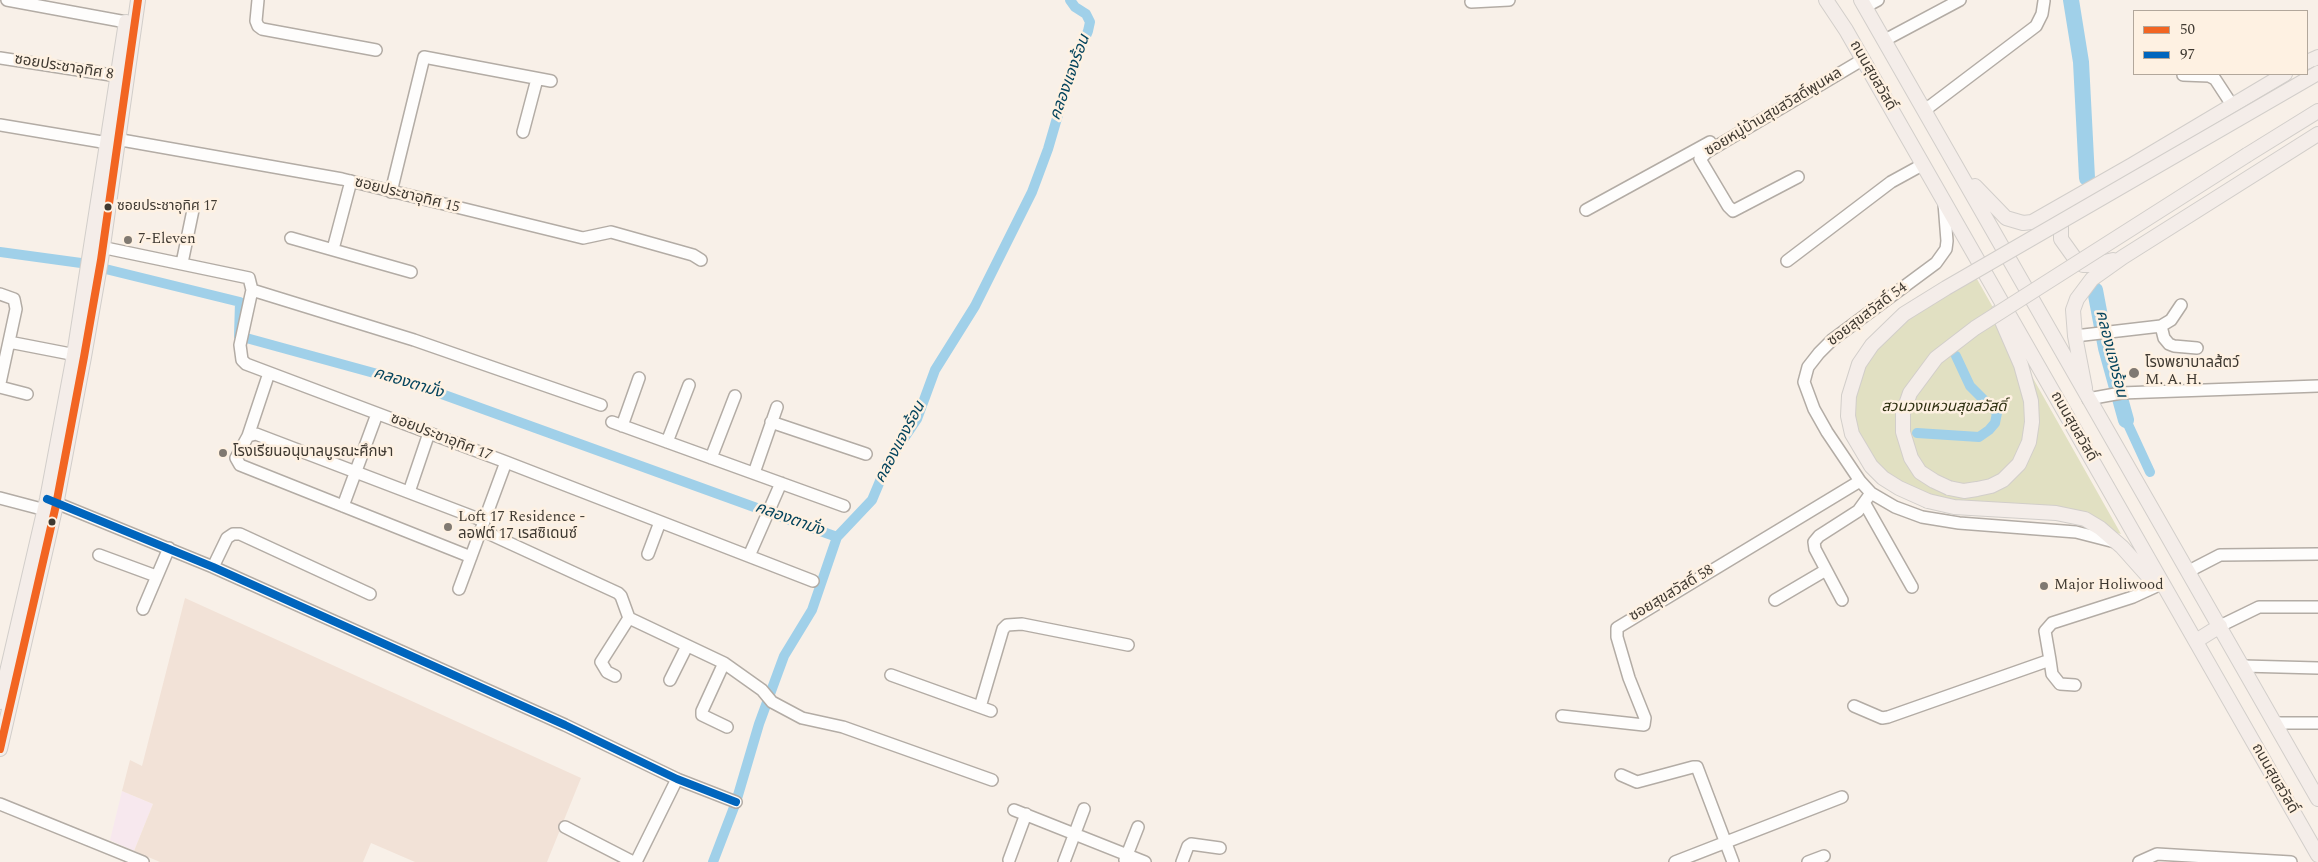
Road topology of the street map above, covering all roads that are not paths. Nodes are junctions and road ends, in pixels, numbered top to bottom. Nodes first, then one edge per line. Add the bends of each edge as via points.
1 (7, 0) edge
2 (128, 0) edge
3 (138, 0) edge
4 (258, 0) edge
5 (1509, 0) edge
6 (1826, 0) edge
7 (1878, 0) edge
8 (1960, 0) edge
9 (2044, 1) edge
10 (1471, 2) dead end
11 (1863, 3) edge
12 (126, 22) junction
13 (1885, 40) junction
14 (376, 50) dead end
15 (1861, 57) junction
16 (0, 58) edge
17 (2318, 73) edge
18 (2283, 75) edge
19 (2183, 76) dead end
20 (123, 77) junction
21 (537, 79) junction
22 (550, 82) dead end
23 (2232, 105) junction
24 (1925, 110) junction
25 (2318, 111) edge
26 (0, 125) edge
27 (523, 132) dead end
28 (2318, 134) edge
29 (113, 141) junction
30 (1922, 165) junction
31 (1958, 167) junction
32 (1798, 176) dead end
33 (351, 181) junction
34 (2099, 184) junction
35 (391, 192) junction
36 (1944, 202) junction
37 (193, 210) dead end
38 (1586, 210) dead end
39 (291, 238) dead end
40 (333, 249) junction
41 (97, 253) junction
42 (2124, 257) junction
43 (701, 260) dead end
44 (1787, 262) dead end
45 (182, 263) junction
46 (411, 272) dead end
47 (1985, 275) junction
48 (252, 290) junction
49 (0, 294) edge
50 (2181, 305) dead end
51 (2161, 326) junction
52 (2075, 336) junction
53 (9, 342) junction
54 (2197, 348) dead end
55 (79, 356) junction
56 (269, 373) junction
57 (639, 378) dead end
58 (0, 383) edge
59 (688, 385) dead end
60 (2318, 386) edge
61 (0, 387) edge
62 (27, 394) dead end
63 (734, 396) dead end
64 (2087, 398) junction
65 (601, 405) dead end
66 (777, 407) dead end
67 (377, 414) junction
68 (771, 422) junction
69 (429, 433) junction
70 (248, 436) junction
71 (667, 442) junction
72 (866, 454) dead end
73 (711, 458) junction
74 (506, 462) junction
75 (356, 472) junction
76 (754, 474) junction
77 (1860, 481) junction
78 (780, 483) junction
79 (409, 492) junction
80 (1871, 493) junction
81 (0, 498) edge
82 (1865, 504) junction
83 (51, 506) junction
84 (343, 506) junction
85 (844, 506) dead end
86 (660, 522) junction
87 (483, 525) junction
88 (2117, 542) junction
89 (168, 548) junction
90 (648, 554) dead end
91 (2318, 554) edge
92 (99, 555) dead end
93 (749, 556) junction
94 (471, 557) junction
95 (213, 567) junction
96 (1826, 570) junction
97 (2189, 571) junction
98 (156, 576) junction
99 (813, 581) dead end
100 (2157, 586) junction
101 (1912, 587) dead end
102 (459, 589) dead end
103 (370, 594) dead end
104 (1774, 600) dead end
105 (1842, 600) dead end
106 (2175, 605) junction
107 (2318, 607) edge
108 (144, 608) dead end
109 (629, 618) junction
110 (2220, 626) junction
111 (2196, 641) junction
112 (1128, 644) dead end
113 (686, 646) junction
114 (2050, 660) junction
115 (724, 663) junction
116 (2243, 666) junction
117 (2318, 668) edge
118 (891, 675) dead end
119 (615, 676) dead end
120 (7, 680) edge
121 (670, 680) dead end
122 (2075, 685) dead end
123 (0, 702) edge
124 (1854, 706) dead end
125 (1562, 716) dead end
126 (2275, 723) junction
127 (2318, 723) edge
128 (727, 728) dead end
129 (0, 749) edge
130 (1621, 776) dead end
131 (677, 779) junction
132 (992, 780) dead end
133 (1842, 798) dead end
134 (2318, 799) edge
135 (736, 802) dead end
136 (0, 804) edge
137 (1084, 809) dead end
138 (1014, 810) dead end
139 (1026, 814) junction
140 (565, 827) dead end
141 (1138, 827) dead end
142 (1075, 834) junction
143 (1724, 842) junction
144 (1220, 848) dead end
145 (2318, 855) edge
146 (1824, 856) dead end
147 (1126, 858) edge
148 (2190, 859) edge
149 (1009, 860) dead end
150 (143, 862) edge
151 (634, 862) edge
152 (1064, 862) edge
153 (1145, 862) edge
154 (1182, 862) edge
155 (1675, 862) edge
156 (1733, 862) edge
157 (1808, 862) edge
158 (2139, 862) edge
159 (2291, 862) edge

1 - 12 street
2 - 12 main road
3 - 20 main road
4 - 14 street via 256,21 262,29
5 - 10 street
6 - 15 main road, ถนนสุขสวัสดิ์
7 - 11 street
8 - 13 street
9 - 24 street via 2036,26
11 - 13 main road, ถนนสุขสวัสดิ์
12 - 20 main road
13 - 24 main road, ถนนสุขสวัสดิ์
15 - 30 main road, ถนนสุขสวัสดิ์
15 - 32 street, ซอยหมู่บ้านสุขสวัสดิ์พูนผล via 1700,159 1734,211
15 - 38 street
16 - 20 street, ซอยประชาอุทิศ 8
17 - 88 main road, bridge via 1904,314 1872,345 1859,364 1851,388 1848,416 1852,434 1871,466 1883,478 1928,501 1974,509 2085,519
18 - 23 main road
19 - 23 street via 2216,79
20 - 29 main road
21 - 22 street
21 - 27 street
21 - 35 street via 424,56
23 - 34 main road
24 - 31 main road, ถนนสุขสวัสดิ์
25 - 47 main road, bridge via 2247,155 1975,328 1936,358 1910,393 1903,413 1902,432 1920,472 1949,488 1964,491 2004,480 2024,454 2032,422 2027,383
26 - 29 street, ซอยประชาอุทิศ 15
28 - 42 main road
29 - 33 street, ซอยประชาอุทิศ 15 via 220,156
29 - 41 main road
30 - 36 main road, ถนนสุขสวัสดิ์
30 - 44 street via 1891,182
31 - 34 main road via 1997,211 2006,218 2023,223 2046,216
31 - 64 main road, ถนนสุขสวัสดิ์
33 - 35 street, ซอยประชาอุทิศ 15
33 - 40 street
34 - 42 main road via 2065,215 2060,223 2061,239 2068,252 2083,265 2102,264
35 - 43 street, ซอยประชาอุทิศ 15 via 583,238 611,232
36 - 47 main road, ถนนสุขสวัสดิ์
36 - 77 street, ซอยสุขสวัสดิ์ 54 via 1946,249 1936,263 1832,340 1806,374 1806,392 1814,409
37 - 45 street
39 - 40 street
40 - 46 street
41 - 45 street
41 - 55 main road
42 - 52 main road via 2092,279 2076,299 2073,310
45 - 48 street via 246,276 251,281
47 - 106 main road, ถนนสุขสวัสดิ์
48 - 56 street, ซอยประชาอุทิศ 17 via 240,346 242,360
48 - 65 street via 414,340
49 - 53 street via 10,297 16,309
50 - 51 street via 2171,320
51 - 52 street
51 - 54 street via 2169,344
52 - 64 main road
53 - 55 street
53 - 58 street
55 - 83 main road
56 - 67 street, ซอยประชาอุทิศ 17
56 - 70 street
57 - 71 street via 617,424
59 - 71 street
60 - 64 street
61 - 62 street
63 - 73 street
64 - 97 main road, ถนนสุขสวัสดิ์
66 - 68 street
67 - 69 street, ซอยประชาอุทิศ 17
67 - 75 street
68 - 72 street
68 - 76 street
69 - 74 street, ซอยประชาอุทิศ 17
69 - 79 street
70 - 75 street via 256,434
70 - 84 street via 236,458 240,465
71 - 73 street
73 - 76 street
74 - 86 street, ซอยประชาอุทิศ 17
74 - 87 street
75 - 79 street
75 - 84 street
76 - 78 street
77 - 80 street, ซอยสุขสวัสดิ์ 54
77 - 125 street, ซอยสุขสวัสดิ์ 58 via 1617,628 1616,637 1645,718 1644,725
78 - 85 street
78 - 93 street
79 - 87 street
80 - 82 street
80 - 88 street, ซอยสุขสวัสดิ์ 54 via 1922,517 1959,524 2076,532
81 - 83 street
82 - 96 street via 1814,542
82 - 101 street
83 - 89 street
83 - 120 main road
84 - 94 street
86 - 90 street
86 - 93 street, ซอยประชาอุทิศ 17
87 - 94 street
87 - 109 street via 618,593
88 - 100 main road
89 - 95 street
89 - 98 street
91 - 97 street via 2220,555
92 - 98 street
93 - 99 street, ซอยประชาอุทิศ 17
94 - 102 street
95 - 103 street via 227,538 240,534
95 - 131 street via 565,725
96 - 104 street
96 - 105 street
97 - 110 main road, ถนนสุขสวัสดิ์
98 - 108 street
100 - 106 main road
100 - 114 street via 2133,598 2052,623 2045,631
106 - 111 main road, ถนนสุขสวัสดิ์
107 - 110 street via 2259,607
109 - 113 street
109 - 119 street via 601,662 607,672
110 - 111 main road
110 - 116 main road, ถนนสุขสวัสดิ์
111 - 145 main road, ถนนสุขสวัสดิ์
112 - 118 street via 1022,624 1007,625 1002,629 985,709
113 - 115 street
113 - 121 street
114 - 122 street via 2052,674 2060,684
114 - 124 street via 1888,718
115 - 128 street via 702,715
115 - 132 street via 762,690 772,702 802,718 844,727
116 - 117 street
116 - 126 main road, ถนนสุขสวัสดิ์
120 - 123 main road
120 - 129 main road
126 - 127 street
126 - 134 main road, ถนนสุขสวัสดิ์
130 - 143 street via 1637,782 1697,768
131 - 135 street
131 - 151 street
133 - 143 street
136 - 150 street
137 - 142 street
138 - 139 street
139 - 142 street
139 - 149 street
140 - 151 street
141 - 147 street
142 - 147 street
142 - 152 street
143 - 155 street
143 - 156 street
144 - 154 street via 1191,844
146 - 157 street
147 - 153 street
148 - 158 street via 2157,854
148 - 159 street

